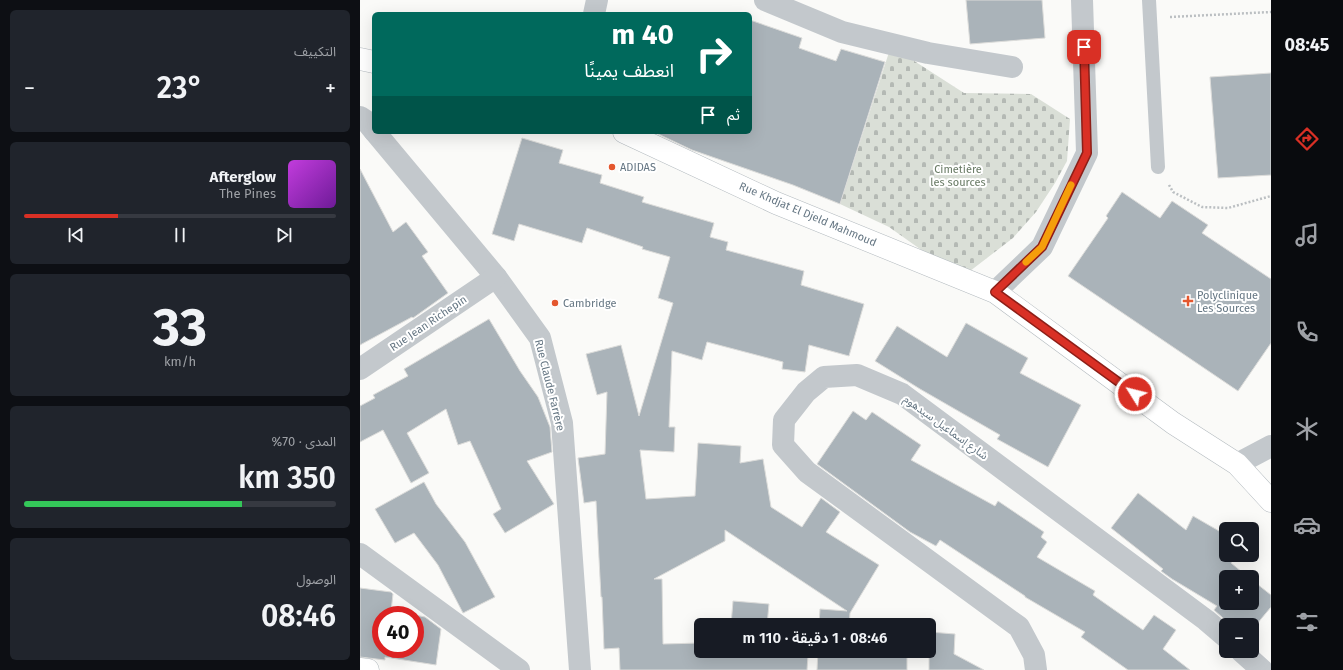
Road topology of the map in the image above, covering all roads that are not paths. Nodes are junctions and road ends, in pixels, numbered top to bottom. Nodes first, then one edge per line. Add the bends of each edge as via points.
1 (597, 0) edge
2 (765, 0) edge
3 (1082, 0) edge
4 (1149, 0) edge
5 (594, 12) edge
6 (360, 59) edge
7 (372, 62) edge
8 (1012, 67) dead end
9 (360, 118) edge
10 (372, 128) edge
11 (377, 134) edge
12 (628, 134) edge
13 (1158, 167) road end
14 (496, 277) junction
15 (995, 292) junction
16 (360, 369) edge
17 (1271, 446) edge
18 (1237, 464) junction
19 (1271, 501) edge
20 (360, 554) edge
21 (1219, 631) edge
22 (1249, 658) edge
23 (360, 669) edge
24 (368, 670) edge
25 (519, 670) edge
26 (580, 670) edge
27 (1036, 670) edge
28 (1262, 670) edge

1 - 5 street
2 - 8 street via 842,32 928,53
3 - 15 street via 1087,153 1042,247
4 - 13 lane
6 - 7 street
9 - 10 street, Rue Claude Farrère
11 - 14 street, Rue Claude Farrère
12 - 15 street, Rue Khdjat El Djeld Mahmoud via 776,203
14 - 16 street, Rue Jean Richepin
14 - 26 street, Rue Claude Farrère via 540,338 562,423
15 - 18 street, Rue Khdjat El Djeld Mahmoud via 1173,423
17 - 18 street
18 - 19 street, Rue Khdjat El Djeld Mahmoud
20 - 25 street
21 - 27 street, شارع إسماعيل سيدهوم via 902,394 857,375 824,377 806,392 784,420 784,445 807,472 1019,627 1034,655
22 - 28 street
23 - 24 street

